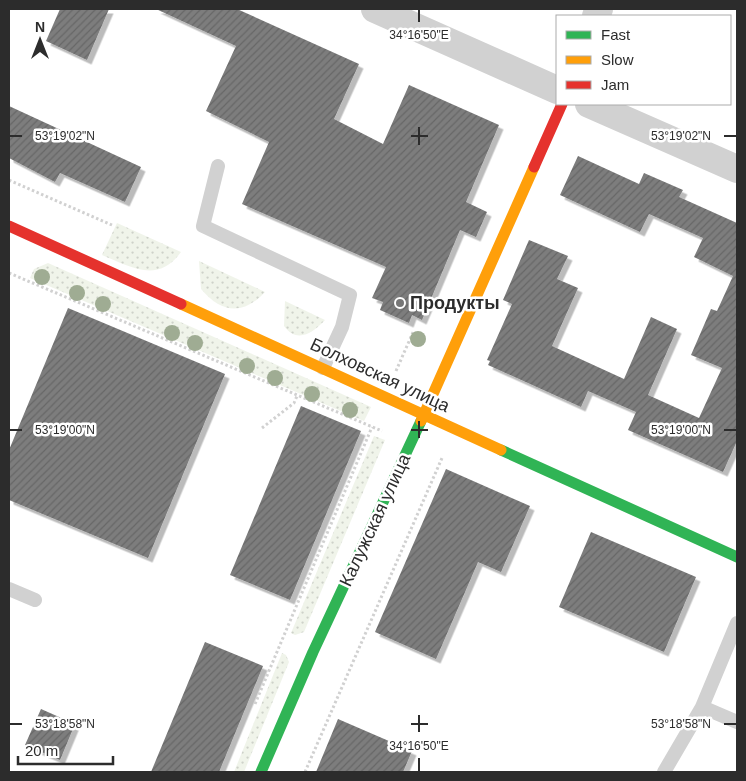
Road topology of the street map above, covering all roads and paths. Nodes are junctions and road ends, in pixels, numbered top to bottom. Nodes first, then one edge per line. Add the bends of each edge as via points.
1 (375, 9) edge
2 (556, 90) edge
3 (562, 105) edge
4 (591, 105) edge
5 (218, 166) dead end
6 (737, 169) edge
7 (9, 180) edge
8 (112, 225) dead end
9 (10, 229) edge
10 (9, 273) edge
11 (323, 368) junction
12 (298, 396) junction
13 (423, 415) junction
14 (262, 428) dead end
15 (442, 458) dead end
16 (737, 557) edge
17 (9, 589) edge
18 (35, 600) dead end
19 (737, 623) edge
20 (702, 707) junction
21 (251, 713) dead end
22 (737, 722) edge
23 (261, 772) edge
24 (305, 772) edge
25 (664, 772) edge

1 - 2 street
3 - 13 street, Калужская улица
4 - 6 street
5 - 11 lane via 203,226 350,295 342,328
7 - 8 path
9 - 11 street, Болховская улица
10 - 12 path
11 - 13 street, Болховская улица
12 - 14 path via 284,412
12 - 21 path via 372,428
13 - 16 street, Болховская улица
13 - 23 street, Калужская улица
15 - 24 path
17 - 18 lane
19 - 20 lane
20 - 22 lane
20 - 25 lane

